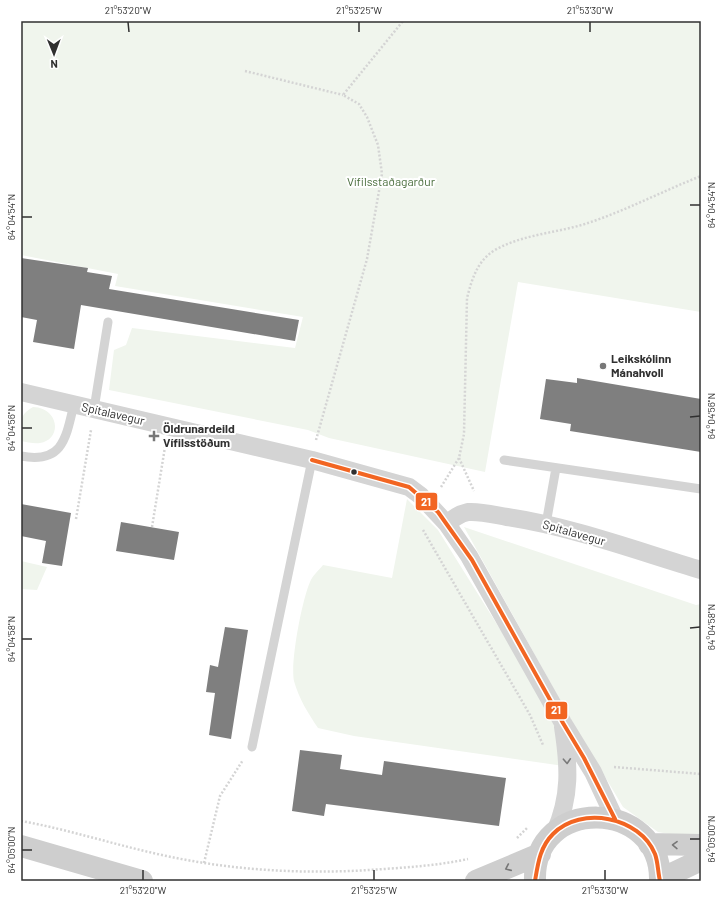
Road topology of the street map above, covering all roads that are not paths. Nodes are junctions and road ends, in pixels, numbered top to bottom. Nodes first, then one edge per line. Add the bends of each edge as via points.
1 (108, 322) dead end
2 (21, 392) edge
3 (74, 404) junction
4 (94, 409) junction
5 (21, 456) edge
6 (312, 460) junction
7 (504, 460) dead end
8 (556, 468) junction
9 (701, 489) edge
10 (447, 524) junction
11 (546, 524) junction
12 (701, 570) edge
13 (563, 723) junction
14 (252, 747) road end
15 (615, 819) junction
16 (555, 832) junction
17 (649, 844) junction
18 (701, 845) edge
19 (21, 846) edge
20 (540, 854) junction
21 (701, 860) edge
22 (661, 880) edge
23 (142, 881) edge
24 (476, 881) edge
25 (535, 881) edge

1 - 4 lane
2 - 3 street, Spítalavegur
3 - 4 street, Spítalavegur
3 - 5 lane via 66,438 55,452 41,458
4 - 6 street, Spítalavegur
6 - 10 street, Spítalavegur via 409,488 421,496
6 - 14 lane
7 - 8 lane
8 - 9 lane
8 - 11 lane
10 - 11 street, Spítalavegur via 459,515 480,512
10 - 13 street, Spítalavegur via 469,556
11 - 12 street, Spítalavegur
13 - 15 street, Spítalavegur via 594,772
13 -> 16 street, Spítalavegur via 568,778 566,803
15 - 16 main road via 599,816 584,818 569,823
15 - 17 main road via 634,829
16 - 20 main road
18 -> 17 main road
17 - 22 main road via 658,861
19 - 23 main road
20 -> 24 main road
20 - 25 main road via 534,872
21 - 22 main road

